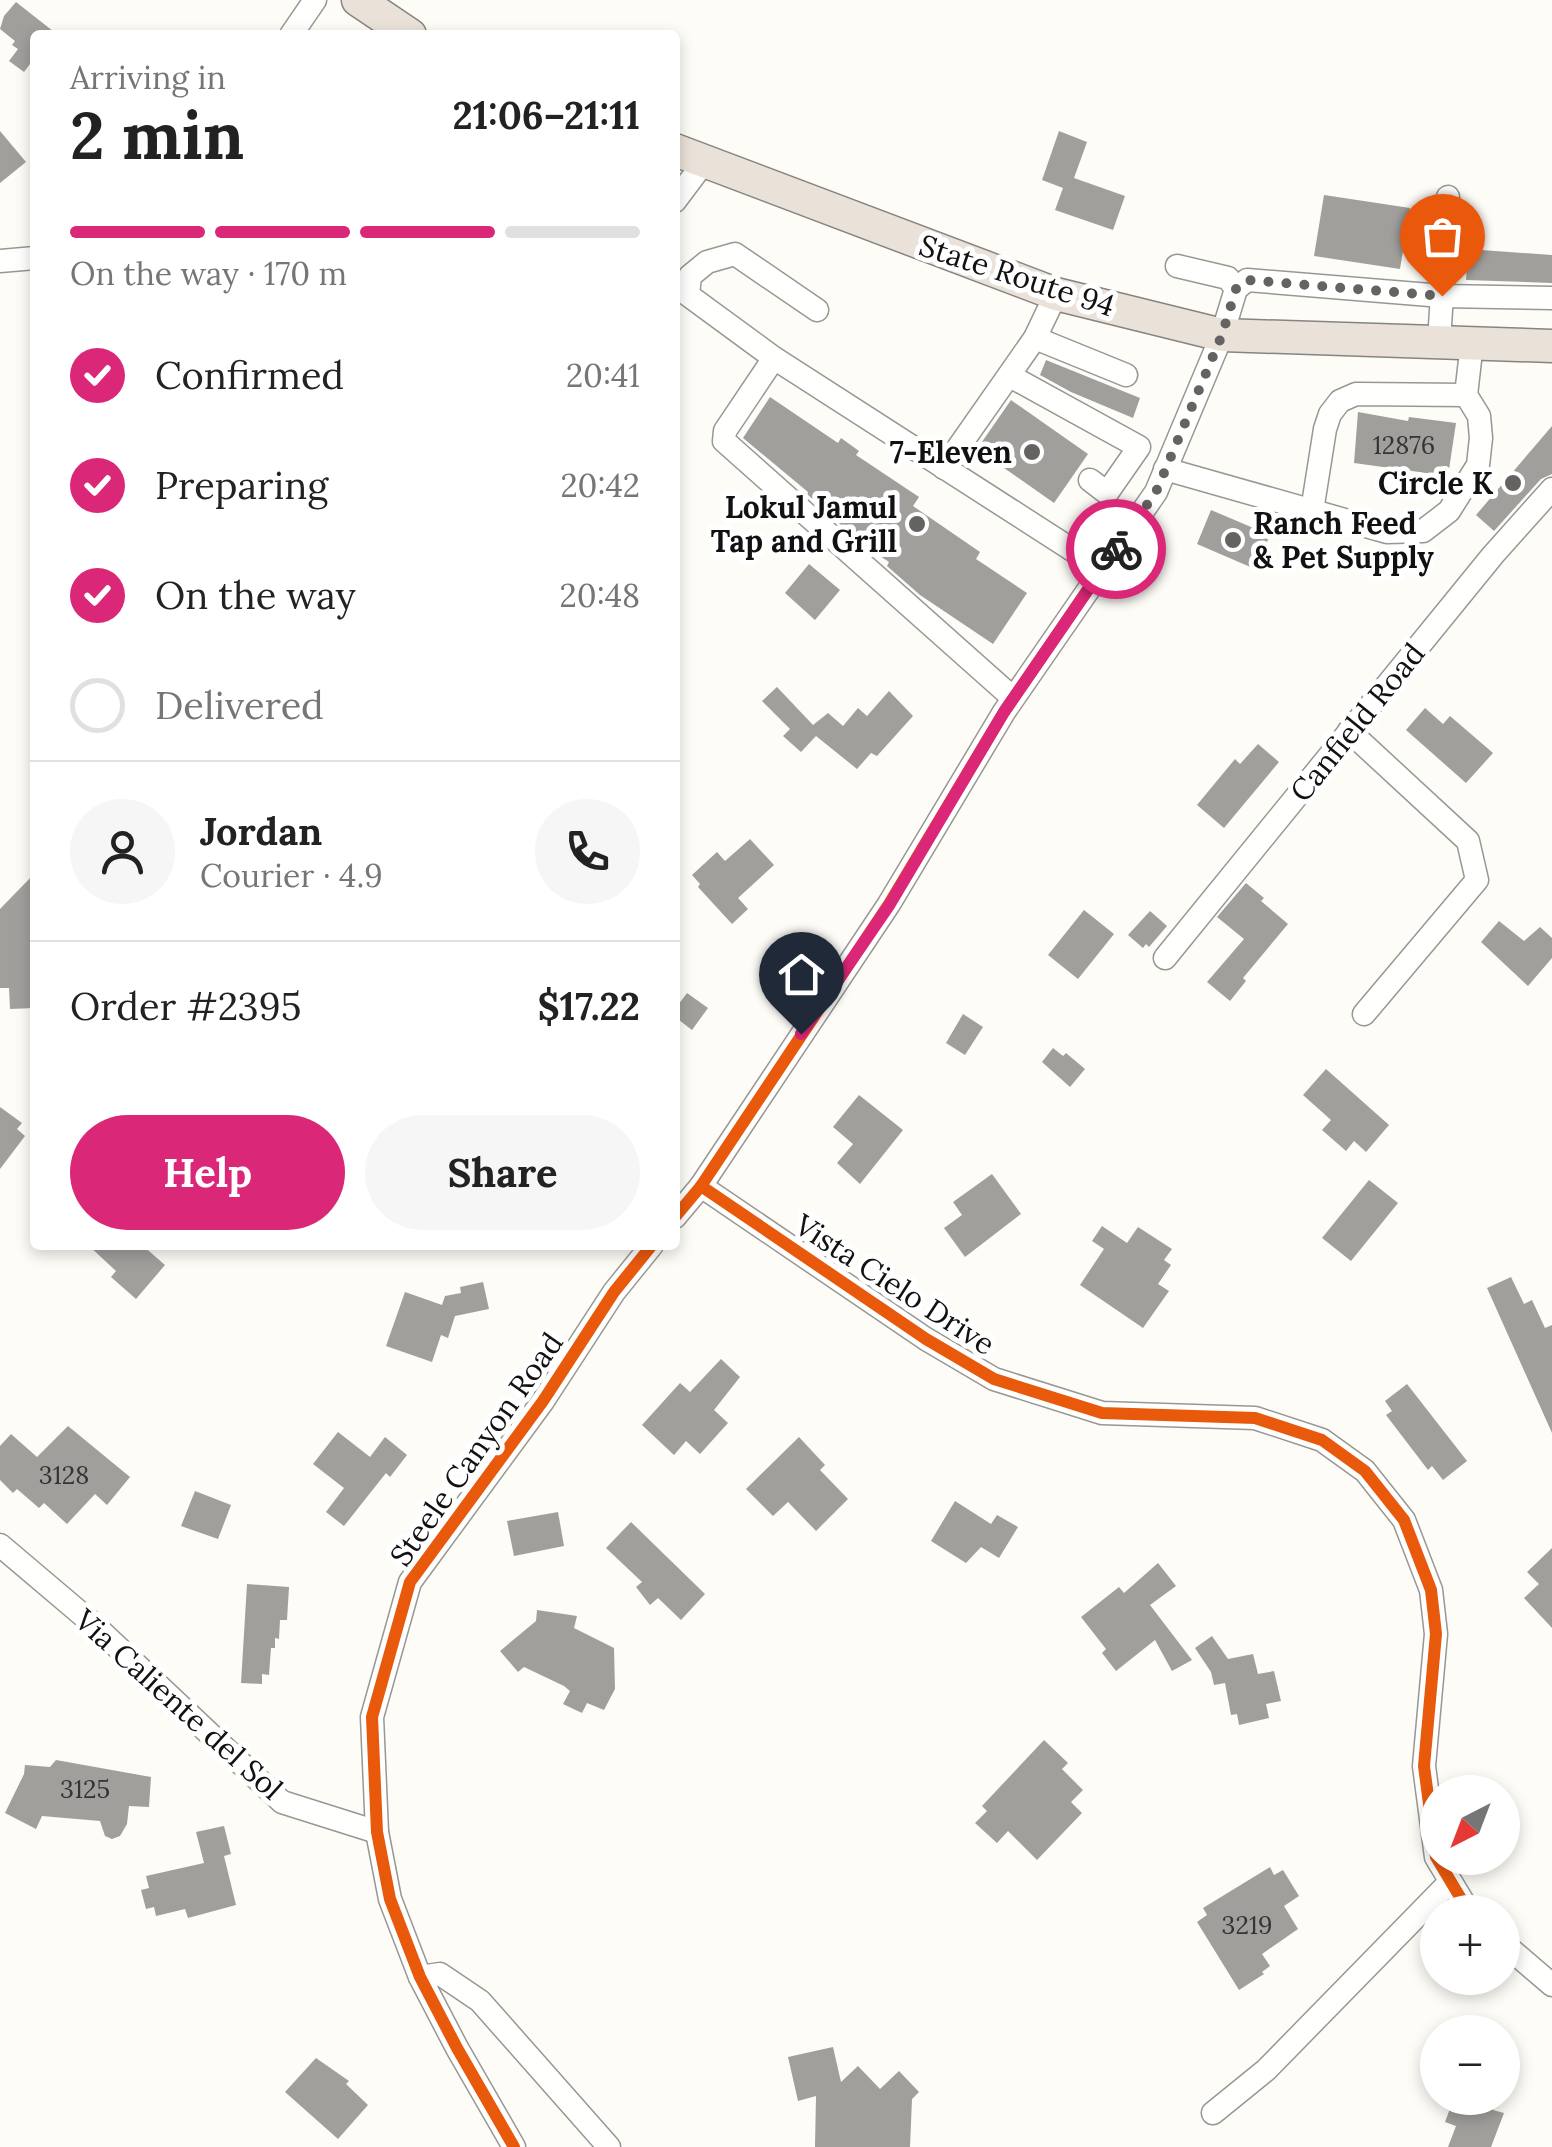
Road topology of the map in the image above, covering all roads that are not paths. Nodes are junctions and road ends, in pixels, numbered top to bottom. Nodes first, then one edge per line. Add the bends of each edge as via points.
1 (316, 0) edge
2 (358, 0) edge
3 (295, 30) edge
4 (403, 30) edge
5 (690, 156) edge
6 (680, 186) edge
7 (1448, 197) dead end
8 (30, 258) edge
9 (0, 261) edge
10 (1177, 266) dead end
11 (681, 284) edge
12 (1236, 289) junction
13 (1056, 294) junction
14 (1442, 296) junction
15 (1552, 298) edge
16 (817, 310) dead end
17 (1222, 335) junction
18 (1036, 338) junction
19 (1439, 342) junction
20 (1472, 344) junction
21 (1552, 346) edge
22 (774, 358) junction
23 (1126, 375) dead end
24 (1010, 376) junction
25 (1466, 395) junction
26 (944, 468) junction
27 (1165, 469) junction
28 (1090, 480) dead end
29 (1552, 489) edge
30 (1312, 511) junction
31 (1102, 570) junction
32 (1014, 698) junction
33 (1349, 731) junction
34 (1166, 958) dead end
35 (1364, 1014) dead end
36 (701, 1186) junction
37 (680, 1212) edge
38 (648, 1250) edge
39 (0, 1545) edge
40 (377, 1832) junction
41 (1449, 1882) junction
42 (1458, 1895) edge
43 (1520, 1958) edge
44 (420, 1976) junction
45 (1552, 1986) edge
46 (1213, 2112) dead end
47 (514, 2147) edge
48 (608, 2147) edge

1 - 3 street
2 - 4 highway
5 - 6 street
5 - 13 highway, State Route 94
7 - 14 street
8 - 9 street
10 - 12 street via 1228,278
11 - 16 street via 706,262 735,254
11 - 22 street
12 - 14 street via 1246,280
12 - 17 street
13 - 17 highway, State Route 94
13 - 18 street
14 - 15 street
14 - 19 street
17 - 19 highway, State Route 94
17 - 27 street
18 - 23 street
18 - 24 street
19 - 20 highway, State Route 94
20 - 21 highway, State Route 94
20 - 25 street
22 - 26 street
22 - 32 street via 724,441
24 - 26 street
24 - 28 street via 1139,447 1107,493
25 - 30 street via 1356,394 1340,402 1324,429
25 - 30 street via 1478,416 1478,465 1449,511 1424,531 1387,532
26 - 31 street
27 - 30 street
27 - 31 street
29 - 33 street, Canfield Road
31 - 32 street
32 - 36 street via 890,904
33 - 34 street, Canfield Road
33 - 35 street via 1468,841 1477,880
36 - 37 street
36 - 41 street, Vista Cielo Drive via 994,1379 1102,1413 1254,1418 1322,1440 1364,1471 1404,1520 1432,1590 1436,1634 1424,1766 1436,1857
38 - 40 street, Steele Canyon Road via 410,1582 372,1717
39 - 40 street, Via Caliente del Sol via 282,1802
40 - 44 street, Steele Canyon Road via 390,1900
41 - 42 street, Vista Cielo Drive
41 - 46 street via 1266,2070
43 - 45 street
44 - 47 street, Steele Canyon Road
44 - 48 street via 440,1974 480,2000

